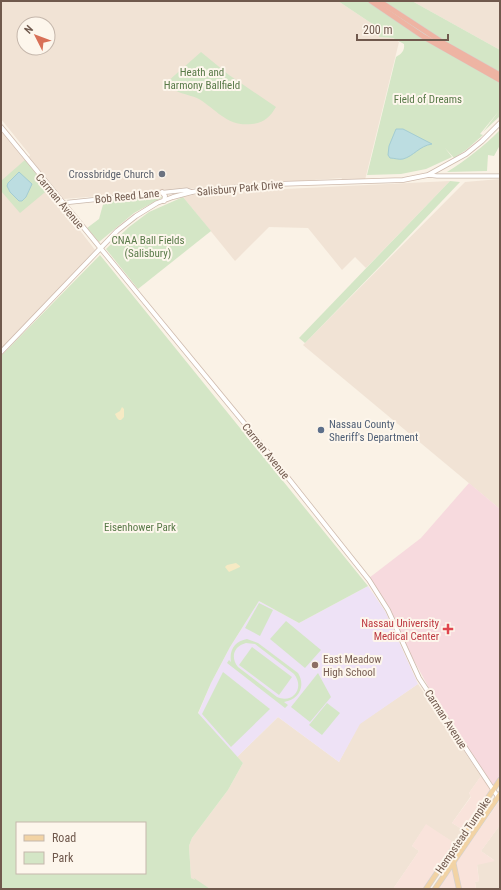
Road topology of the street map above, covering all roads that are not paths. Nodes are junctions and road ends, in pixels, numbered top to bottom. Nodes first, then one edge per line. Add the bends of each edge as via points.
1 (371, 1) edge
2 (379, 1) edge
3 (500, 75) edge
4 (500, 80) edge
5 (500, 123) edge
6 (1, 127) edge
7 (428, 175) junction
8 (500, 176) edge
9 (162, 192) junction
10 (192, 192) junction
11 (164, 201) junction
12 (62, 203) junction
13 (100, 249) junction
14 (1, 352) edge
15 (500, 780) edge
16 (493, 790) junction
17 (499, 796) edge
18 (451, 852) junction
19 (454, 862) junction
20 (426, 889) edge
21 (435, 889) edge
22 (459, 889) edge

1 - 4 highway via 424,37
2 - 3 highway via 445,44
5 - 7 main road, Salisbury Park Drive via 466,154
6 - 12 main road, Carman Avenue
7 - 8 street
7 - 10 main road, Salisbury Park Drive via 403,180 278,184
9 - 10 street, Bob Reed Lane
9 - 11 main road via 165,196
9 - 12 street, Bob Reed Lane
10 - 11 main road, Salisbury Park Drive
11 - 13 main road, Salisbury Park Drive via 136,216
12 - 13 main road, Carman Avenue
13 - 14 main road, Salisbury Park Drive
13 - 16 main road, Carman Avenue via 254,435 369,580 388,610 419,678
15 - 16 main road, Hempstead Turnpike
16 - 17 main road, Carman Avenue
16 - 18 main road, Hempstead Turnpike
17 - 19 main road, Hempstead Turnpike
18 - 19 main road
18 - 20 main road, Hempstead Turnpike
19 - 21 main road, Hempstead Turnpike
19 - 22 main road

